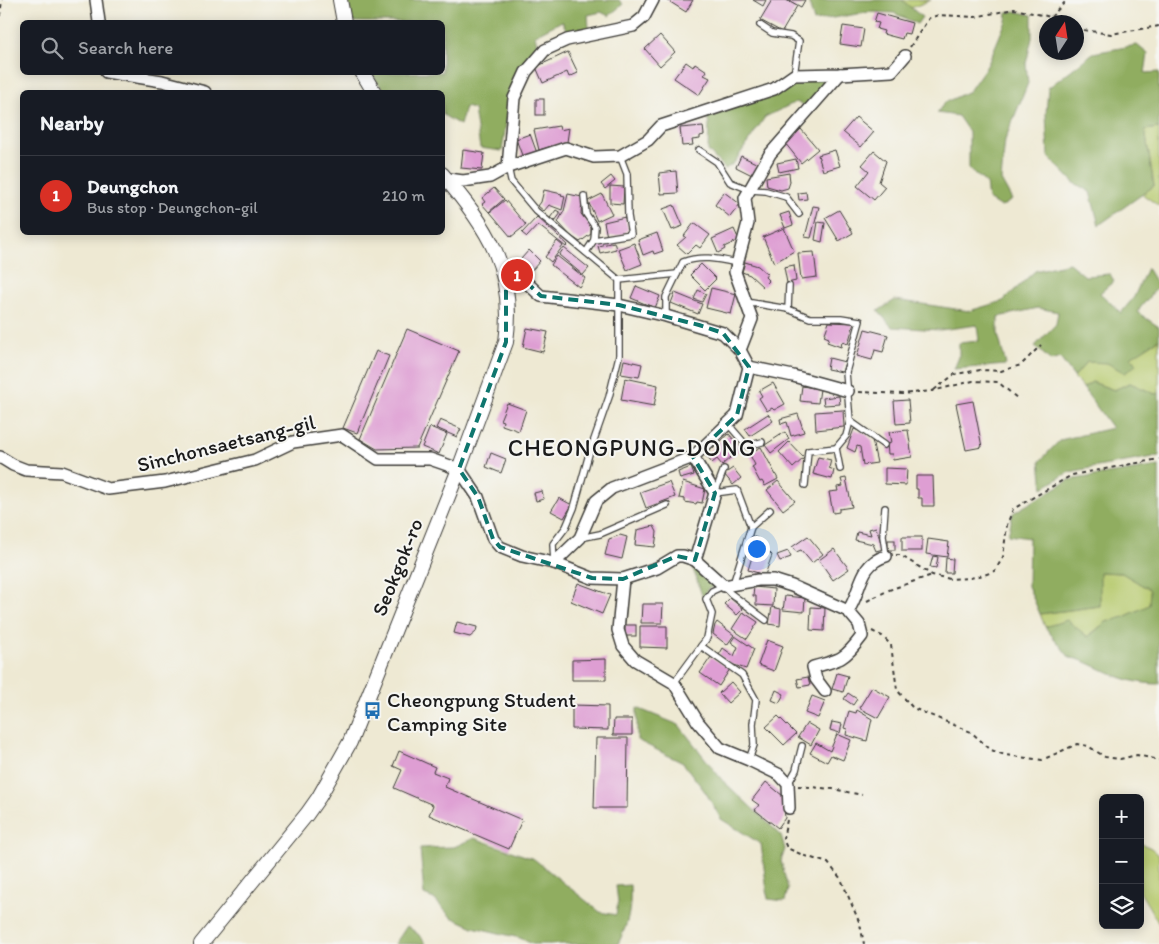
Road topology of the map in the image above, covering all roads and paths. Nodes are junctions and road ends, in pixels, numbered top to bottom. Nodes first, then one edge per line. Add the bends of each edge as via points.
1 (2, 0) edge
2 (96, 0) edge
3 (340, 0) edge
4 (653, 0) edge
5 (1067, 0) edge
6 (1046, 15) edge
7 (1052, 15) edge
8 (0, 16) edge
9 (98, 20) edge
10 (344, 20) edge
11 (760, 25) dead end
12 (1159, 26) edge
13 (1084, 30) edge
14 (905, 56) joint
15 (840, 74) junction
16 (125, 75) edge
17 (364, 75) edge
18 (794, 75) junction
19 (197, 90) edge
20 (373, 90) edge
21 (699, 150) dead end
22 (620, 156) junction
23 (508, 167) junction
24 (445, 177) edge
25 (445, 178) edge
26 (750, 190) junction
27 (584, 196) dead end
28 (799, 214) dead end
29 (594, 240) junction
30 (586, 252) junction
31 (737, 263) junction
32 (677, 274) junction
33 (620, 280) junction
34 (506, 286) junction
35 (790, 286) dead end
36 (746, 302) junction
37 (619, 305) junction
38 (788, 309) junction
39 (666, 316) junction
40 (1041, 345) dead end
41 (740, 350) junction
42 (749, 367) junction
43 (848, 391) junction
44 (932, 391) junction
45 (1018, 399) dead end
46 (850, 421) junction
47 (728, 424) junction
48 (762, 442) dead end
49 (884, 445) dead end
50 (836, 448) junction
51 (0, 457) edge
52 (693, 457) junction
53 (1159, 459) edge
54 (459, 469) junction
55 (724, 469) dead end
56 (840, 469) dead end
57 (805, 485) dead end
58 (715, 492) junction
59 (668, 506) dead end
60 (885, 508) dead end
61 (770, 510) dead end
62 (750, 527) junction
63 (580, 538) junction
64 (886, 556) junction
65 (695, 560) junction
66 (554, 563) junction
67 (932, 574) junction
68 (623, 578) junction
69 (724, 586) junction
70 (848, 611) junction
71 (766, 620) dead end
72 (859, 624) junction
73 (701, 646) junction
74 (674, 682) junction
75 (825, 691) dead end
76 (802, 746) dead end
77 (750, 760) junction
78 (1159, 760) edge
79 (788, 784) junction
80 (862, 794) dead end
81 (789, 808) joint
82 (201, 944) edge
83 (864, 944) edge

1 - 8 path
2 - 9 street
3 - 10 street
4 - 23 street via 644,17 633,26 567,40 545,50 526,72 514,98
5 - 7 path
6 - 14 path via 1014,9 975,17 939,15 929,18
11 - 18 lane via 772,33 799,40
12 - 13 path via 1111,34
14 - 15 street via 892,71
15 - 18 street
15 - 26 street via 770,154
16 - 19 street
17 - 20 street
18 - 22 street via 774,89 661,126 648,140
21 - 26 lane via 716,162 730,182
22 - 23 street, Seokgok-ro via 594,157 566,148
22 - 29 lane via 627,174 631,234
23 - 24 street, Seokgok-ro via 490,177 463,181
23 - 30 lane via 511,181 536,211
25 - 34 street, Seokgok-ro via 480,220 493,243
26 - 28 lane via 766,190 786,198
26 - 31 street via 746,198 748,223
27 - 29 lane via 586,214 595,228
29 - 30 lane
30 - 33 lane
31 - 32 lane via 712,257 691,259 683,262
31 - 36 street via 735,272
32 - 33 lane
32 - 39 lane via 666,297
33 - 37 lane
34 - 37 street via 526,282 541,296
34 - 54 street, Seokgok-ro via 509,323 506,342
35 - 38 lane
36 - 38 lane
36 - 41 street via 752,319
37 - 39 street
37 - 66 lane via 619,356 609,397 574,508 554,544
38 - 43 lane via 810,318 860,321 846,372
39 - 41 street via 723,333
40 - 44 path via 1021,365 1001,371 955,374
41 - 42 street
42 - 43 street
42 - 47 street via 737,415
43 - 44 path via 902,394
43 - 46 lane
44 - 45 path via 973,381 998,382
46 - 49 lane
46 - 50 lane via 846,436
47 - 48 lane via 747,446
47 - 52 street
50 - 56 lane
50 - 57 lane via 808,451
51 - 54 street, Sinchonsaetsang-gil via 26,470 62,472 108,489 165,482 255,460 292,442 342,435 378,459 430,460
52 - 58 street
52 - 63 street via 612,488 596,501
53 - 67 path via 1072,476 1013,509 1007,525 1003,557 995,571 970,578 950,579
54 - 66 street via 478,497 493,539 500,547
54 - 82 street, Seokgok-ro via 338,765 306,814
55 - 58 lane
58 - 62 lane via 737,490
58 - 65 street
59 - 63 lane via 600,534
60 - 64 lane via 883,536
61 - 62 lane
62 - 69 lane via 734,581
63 - 66 street
64 - 67 path via 900,555
64 - 70 street via 878,558 866,569
65 - 68 street via 677,556 657,568
65 - 69 street
66 - 68 street via 592,578
67 - 70 path via 889,590
68 - 74 street via 618,630 623,646 635,660
69 - 70 street via 773,580
69 - 71 lane
69 - 73 lane via 712,591 706,599 712,614 707,638
70 - 72 street
72 - 75 street via 862,636 850,652 837,661 814,667 816,679
72 - 78 path via 891,644 897,690 913,708 971,732 991,750 1042,760 1077,744 1088,746 1104,757 1120,759 1137,755
73 - 74 lane
73 - 77 lane via 742,674 756,700
74 - 77 street via 698,722 720,748
76 - 79 lane via 796,770
77 - 79 street via 780,775
79 - 80 path
79 - 81 street
81 - 83 path via 783,839 787,848 828,863 833,868 860,924

